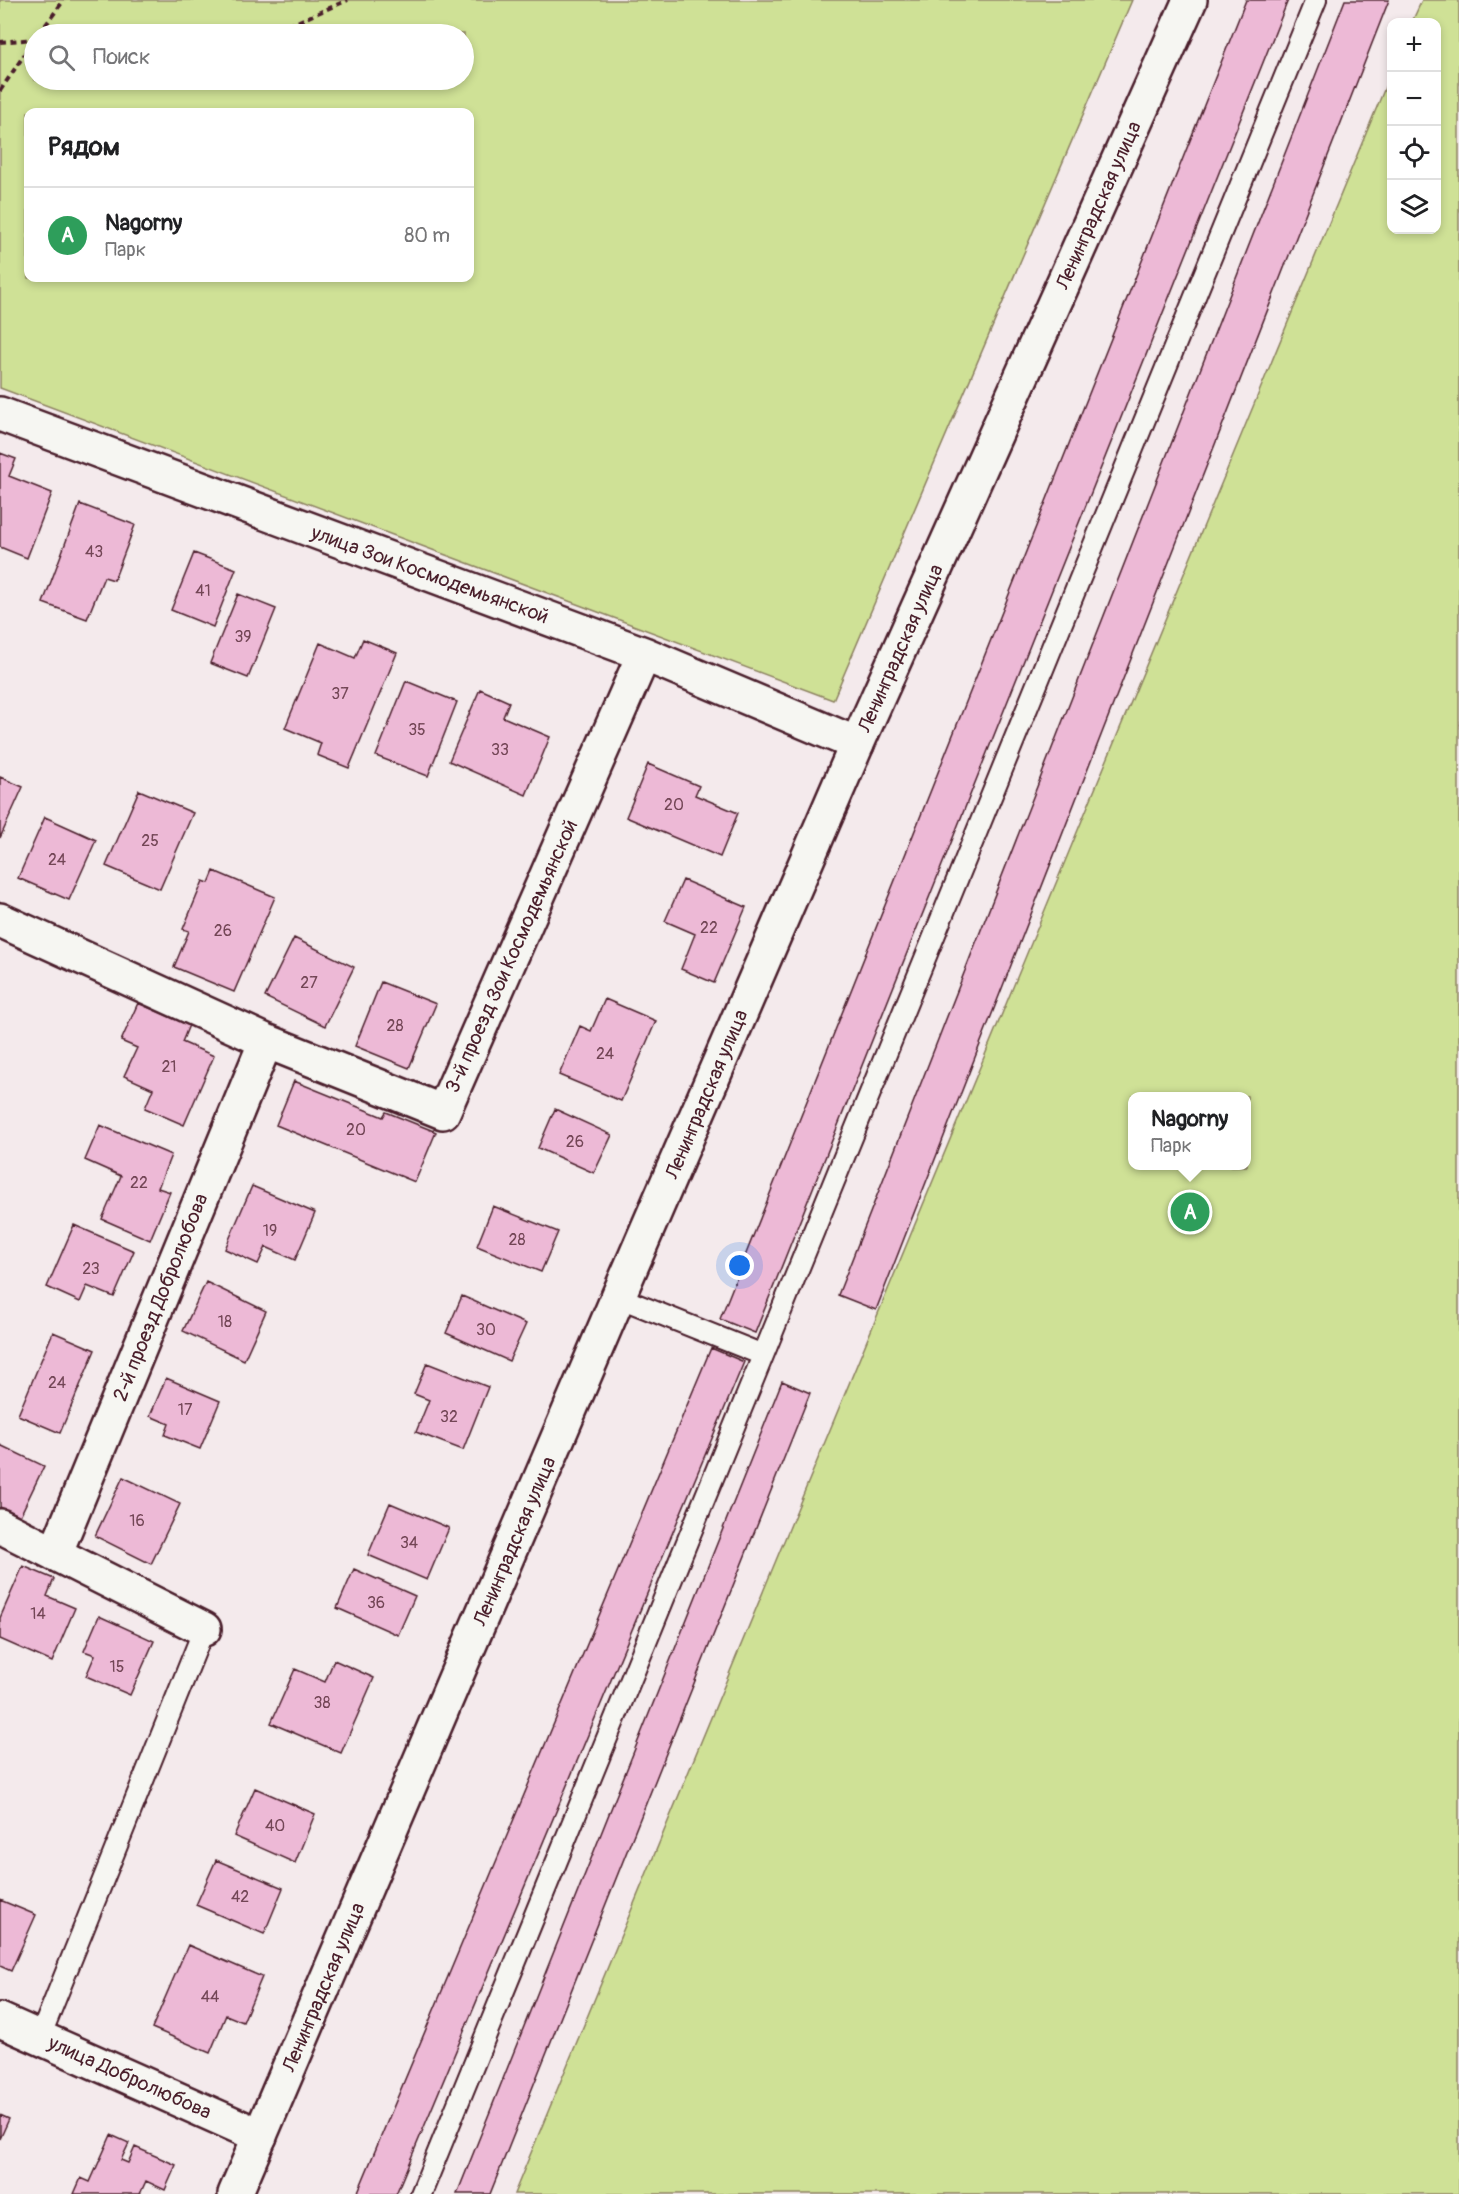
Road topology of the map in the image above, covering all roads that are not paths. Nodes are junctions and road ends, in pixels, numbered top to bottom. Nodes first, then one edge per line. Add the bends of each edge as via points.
1 (1190, 0) edge
2 (1316, 0) edge
3 (0, 414) edge
4 (644, 654) junction
5 (857, 744) junction
6 (0, 920) edge
7 (266, 1041) junction
8 (618, 1297) junction
9 (763, 1355) junction
10 (0, 1526) edge
11 (55, 1554) junction
12 (204, 1629) joint
13 (0, 2020) edge
14 (40, 2037) junction
15 (260, 2136) junction
16 (235, 2194) edge
17 (421, 2194) edge

1 - 5 street, Ленинградская улица
2 - 9 lane
3 - 4 street, улица Зои Космодемьянской
4 - 5 street, улица Зои Космодемьянской
4 - 7 street, 3-й проезд Зои Космодемьянской via 442,1112
5 - 8 street, Ленинградская улица
6 - 7 street, 3-й проезд Зои Космодемьянской
7 - 11 street, 2-й проезд Добролюбова
8 - 9 lane
8 - 15 street, Ленинградская улица
9 - 17 lane
10 - 11 street
11 - 12 street
12 - 14 lane
13 - 14 street, улица Добролюбова
14 - 15 street, улица Добролюбова
15 - 16 street, Ленинградская улица

